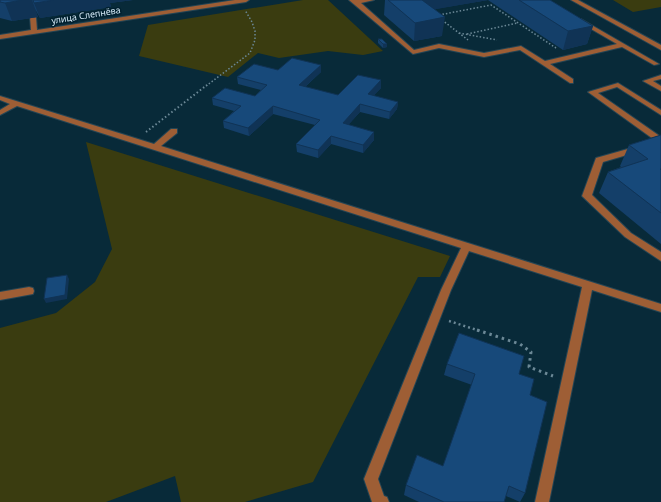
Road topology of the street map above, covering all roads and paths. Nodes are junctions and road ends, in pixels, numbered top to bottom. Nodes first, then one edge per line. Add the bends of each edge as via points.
1 (246, 0) edge
2 (371, 0) edge
3 (574, 0) edge
4 (354, 1) edge
5 (242, 6) dead end
6 (33, 17) dead end
7 (607, 18) junction
8 (578, 19) edge
9 (599, 20) dead end
10 (592, 21) dead end
11 (518, 23) junction
12 (584, 23) junction
13 (34, 32) junction
14 (459, 33) junction
15 (465, 34) junction
16 (0, 37) edge
17 (623, 45) junction
18 (521, 48) junction
19 (661, 48) edge
20 (488, 55) junction
21 (570, 57) junction
22 (544, 63) junction
23 (656, 64) dead end
24 (661, 77) edge
25 (570, 81) dead end
26 (661, 90) edge
27 (0, 98) edge
28 (15, 104) junction
29 (0, 113) edge
30 (661, 113) edge
31 (174, 131) dead end
32 (145, 134) dead end
33 (661, 142) edge
34 (154, 148) junction
35 (466, 247) junction
36 (661, 257) edge
37 (588, 285) junction
38 (29, 291) dead end
39 (0, 296) edge
40 (661, 308) edge
41 (436, 316) junction
42 (567, 381) junction
43 (382, 502) edge
44 (542, 502) edge

1 - 13 street, улица Слепнёва
2 - 4 street
3 - 7 street
4 - 20 street via 413,52 439,46
5 - 32 path via 254,24 256,38 250,52
6 - 13 street
7 - 9 street
7 - 19 street
8 - 12 street
10 - 12 street
11 - 14 path via 491,5 436,16
11 - 15 path
11 - 21 path
12 - 17 street
13 - 16 street, улица Слепнёва
14 - 15 path
14 - 20 path
15 - 18 path via 512,43
17 - 21 street
17 - 23 street
18 - 20 street
18 - 22 street
21 - 22 street
22 - 25 street
24 - 26 street via 647,81
27 - 28 street
28 - 29 street
28 - 34 street
30 - 33 street via 618,85 592,92
31 - 34 street
33 - 36 street via 599,160 587,196 628,235
34 - 35 street
35 - 37 street
35 - 41 street
37 - 40 street
37 - 42 street
38 - 39 street
41 - 42 path via 520,344 531,352 529,367
41 - 43 street via 372,479 379,501
42 - 44 street

